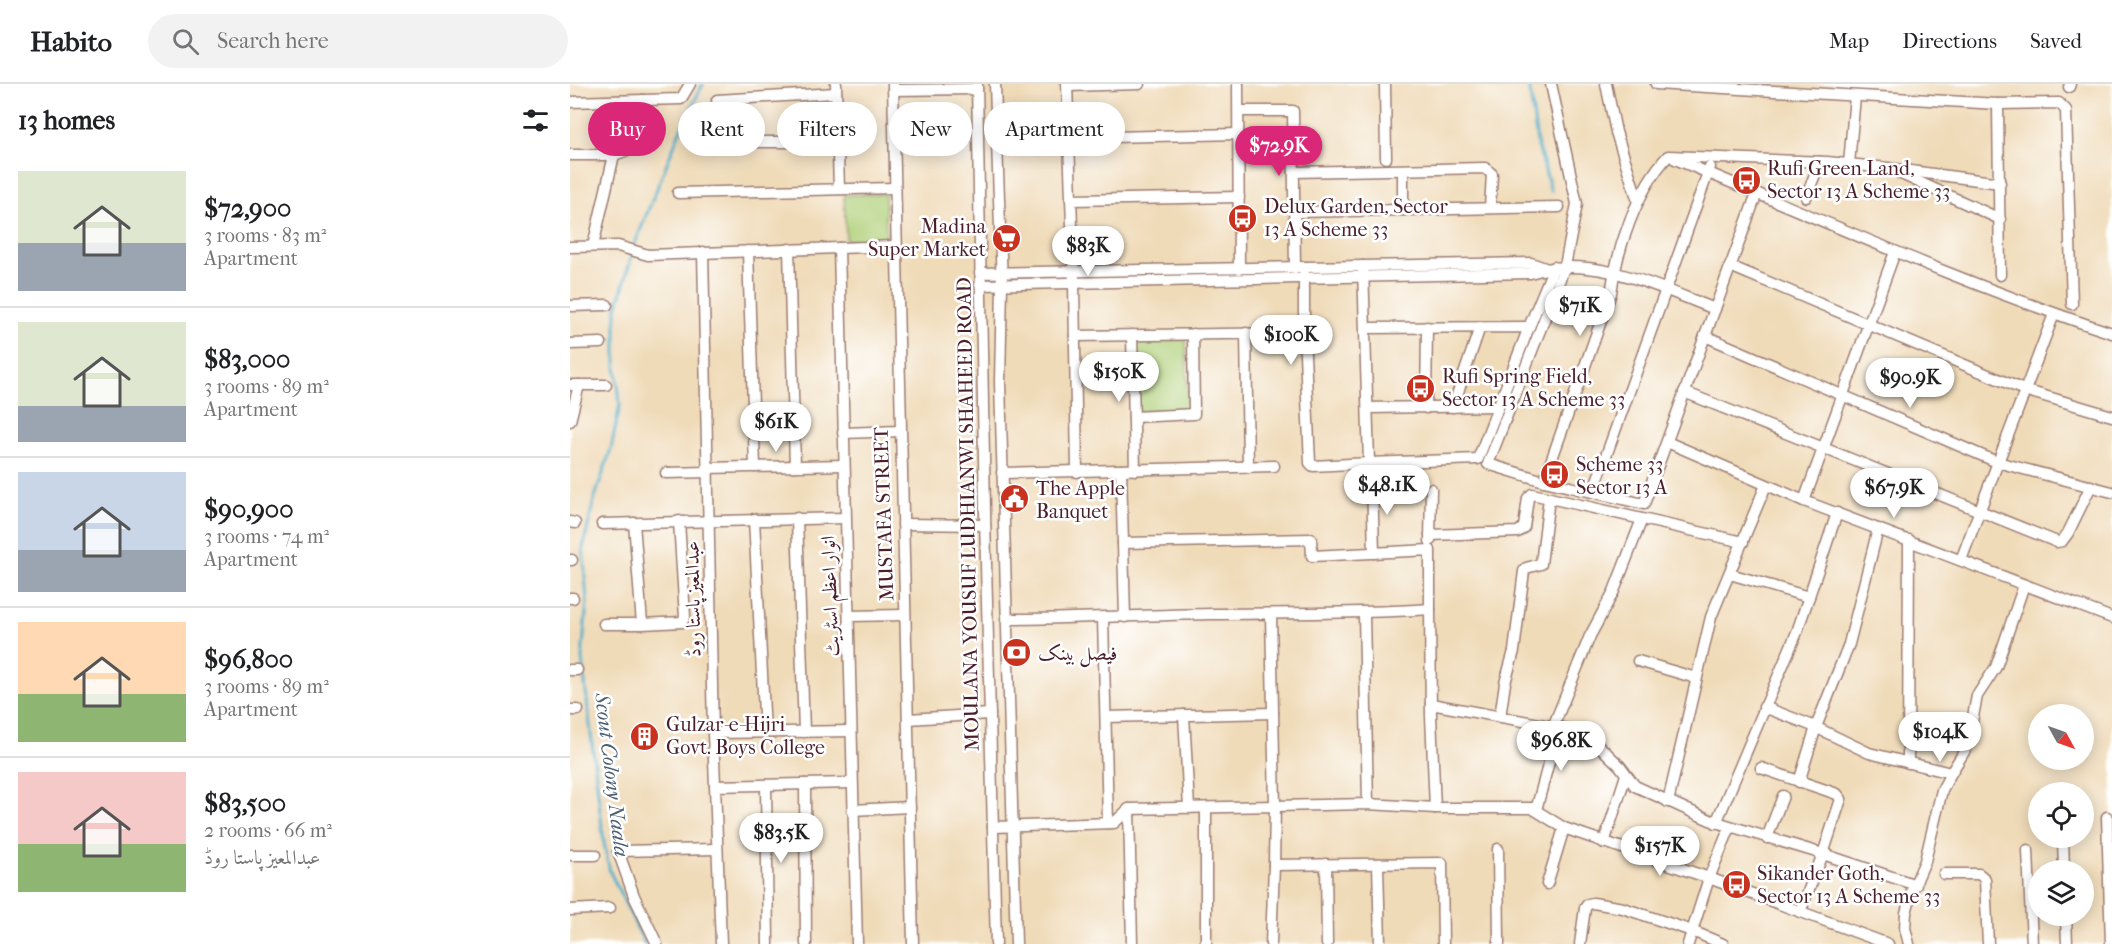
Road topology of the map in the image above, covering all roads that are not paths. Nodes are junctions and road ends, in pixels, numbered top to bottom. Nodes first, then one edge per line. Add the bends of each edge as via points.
1 (690, 84) edge
2 (995, 84) edge
3 (1139, 84) edge
4 (1238, 84) edge
5 (1385, 84) edge
6 (1551, 84) edge
7 (1606, 84) edge
8 (1656, 84) edge
9 (1067, 85) edge
10 (977, 86) edge
11 (893, 87) edge
12 (836, 89) edge
13 (1831, 90) edge
14 (1855, 96) junction
15 (643, 100) joint
16 (717, 100) dead end
17 (570, 102) edge
18 (1068, 102) edge
19 (1998, 104) junction
20 (1239, 111) junction
21 (1239, 134) junction
22 (1125, 137) edge
23 (570, 155) edge
24 (588, 155) edge
25 (614, 156) edge
26 (838, 156) edge
27 (1070, 156) edge
28 (1668, 156) junction
29 (1386, 158) dead end
30 (1713, 158) junction
31 (1820, 162) junction
32 (1849, 164) junction
33 (1888, 168) junction
34 (1403, 170) junction
35 (1294, 172) junction
36 (1708, 173) junction
37 (2000, 183) junction
38 (894, 188) junction
39 (839, 189) junction
40 (1756, 192) junction
41 (678, 193) dead end
42 (1239, 197) junction
43 (1806, 198) dead end
44 (1071, 200) junction
45 (1638, 201) junction
46 (1559, 207) dead end
47 (1490, 208) junction
48 (1403, 210) junction
49 (1294, 212) junction
50 (2000, 219) junction
51 (593, 246) junction
52 (895, 246) junction
53 (570, 247) edge
54 (839, 248) junction
55 (789, 249) junction
56 (748, 251) junction
57 (703, 252) junction
58 (1895, 252) junction
59 (1363, 266) junction
60 (1730, 266) junction
61 (1555, 267) junction
62 (1239, 268) junction
63 (1073, 270) junction
64 (1002, 272) junction
65 (1301, 272) junction
66 (1614, 272) junction
67 (980, 273) junction
68 (2000, 275) dead end
69 (1364, 278) junction
70 (1074, 283) junction
71 (980, 285) junction
72 (1002, 285) junction
73 (1666, 291) junction
74 (2072, 304) dead end
75 (607, 305) dead end
76 (570, 306) edge
77 (1715, 309) junction
78 (2054, 314) junction
79 (1869, 324) junction
80 (1427, 327) junction
81 (1480, 327) junction
82 (1529, 327) junction
83 (1366, 328) junction
84 (1246, 333) junction
85 (1304, 333) junction
86 (2112, 333) edge
87 (1193, 334) junction
88 (1132, 335) junction
89 (1075, 336) junction
90 (1705, 336) junction
91 (570, 344) edge
92 (601, 344) dead end
93 (574, 385) edge
94 (606, 385) dead end
95 (2024, 390) junction
96 (1684, 392) junction
97 (1843, 396) junction
98 (1498, 406) junction
99 (1453, 407) junction
100 (1368, 408) junction
101 (1426, 408) junction
102 (2112, 416) edge
103 (1134, 417) junction
104 (570, 421) edge
105 (900, 431) junction
106 (843, 433) junction
107 (1667, 442) junction
108 (1824, 448) junction
109 (1997, 462) junction
110 (1369, 463) junction
111 (844, 465) junction
112 (795, 466) junction
113 (1274, 466) dead end
114 (755, 467) junction
115 (1248, 467) junction
116 (708, 470) junction
117 (1121, 470) junction
118 (1135, 470) junction
119 (1077, 471) junction
120 (666, 473) dead end
121 (1002, 473) junction
122 (1372, 479) dead end
123 (1544, 481) junction
124 (1766, 485) junction
125 (2091, 486) junction
126 (1431, 489) dead end
127 (1593, 492) junction
128 (2112, 492) edge
129 (1549, 498) junction
130 (1804, 501) junction
131 (1979, 510) junction
132 (1837, 513) junction
133 (797, 518) junction
134 (845, 518) junction
135 (754, 519) junction
136 (1642, 519) junction
137 (710, 520) junction
138 (680, 521) junction
139 (634, 523) junction
140 (602, 524) dead end
141 (903, 524) junction
142 (985, 525) junction
143 (1878, 529) junction
144 (1430, 535) junction
145 (1909, 540) junction
146 (1743, 542) junction
147 (1123, 543) junction
148 (1430, 550) junction
149 (1374, 553) junction
150 (1961, 560) junction
151 (1730, 574) junction
152 (2024, 585) junction
153 (1809, 597) junction
154 (1430, 609) junction
155 (1271, 614) junction
156 (1364, 614) junction
157 (905, 615) junction
158 (849, 616) junction
159 (1125, 617) junction
160 (1104, 618) junction
161 (2112, 618) edge
162 (1006, 620) junction
163 (604, 624) dead end
164 (642, 624) junction
165 (1638, 661) dead end
166 (1696, 678) junction
167 (1431, 704) junction
168 (1764, 707) junction
169 (1273, 712) junction
170 (990, 714) junction
171 (1184, 715) junction
172 (1106, 717) junction
173 (1500, 717) junction
174 (908, 719) junction
175 (1816, 727) junction
176 (1556, 728) junction
177 (851, 731) junction
178 (765, 732) junction
179 (804, 732) junction
180 (713, 733) junction
181 (1908, 763) junction
182 (1761, 768) dead end
183 (1951, 773) junction
184 (1626, 775) junction
185 (1799, 782) junction
186 (852, 783) junction
187 (805, 784) junction
188 (766, 785) junction
189 (715, 786) junction
190 (1783, 796) dead end
191 (1668, 801) junction
192 (1368, 804) junction
193 (1275, 806) junction
194 (910, 807) junction
195 (1189, 808) junction
196 (1206, 808) junction
197 (1435, 808) junction
198 (1129, 809) junction
199 (852, 810) junction
200 (1536, 810) junction
201 (2107, 817) dead end
202 (1108, 823) junction
203 (1716, 823) junction
204 (1013, 825) junction
205 (993, 826) junction
206 (1730, 827) junction
207 (1564, 828) junction
208 (1767, 838) junction
209 (1604, 843) junction
210 (717, 849) junction
211 (1498, 849) dead end
212 (2028, 850) dead end
213 (1822, 854) junction
214 (570, 855) edge
215 (595, 855) dead end
216 (1326, 864) junction
217 (1378, 864) junction
218 (1274, 865) junction
219 (1944, 874) dead end
220 (1709, 878) junction
221 (1547, 884) dead end
222 (1916, 885) junction
223 (610, 908) dead end
224 (570, 910) edge
225 (1800, 912) junction
226 (2066, 926) edge
227 (1692, 931) junction
228 (657, 944) edge
229 (721, 944) edge
230 (768, 944) edge
231 (806, 944) edge
232 (857, 944) edge
233 (913, 944) edge
234 (996, 944) edge
235 (1016, 944) edge
236 (1131, 944) edge
237 (1206, 944) edge
238 (1272, 944) edge
239 (1327, 944) edge
240 (1380, 944) edge
241 (1443, 944) edge
242 (1499, 944) edge
243 (1580, 944) edge
244 (1688, 944) edge
245 (1723, 944) edge
246 (1888, 944) edge
247 (1909, 944) edge
248 (1988, 944) edge
249 (2032, 944) edge
250 (2067, 944) edge
251 (2111, 944) edge

1 - 15 street via 681,99
2 - 64 street, MOULANA YOUSUF LUDHIANWI SHAHEED ROAD
3 - 9 street
4 - 20 street
5 - 29 street
6 - 61 street via 1577,204
7 - 45 street via 1616,132
8 - 13 street
9 - 18 street
10 - 11 street
10 - 67 street, MOULANA YOUSUF LUDHIANWI SHAHEED ROAD
11 - 38 street, MUSTAFA STREET
12 - 16 street
13 - 14 street
14 - 19 street
14 - 32 street
15 - 17 street
19 - 37 street
19 - 74 street via 2059,103 2066,110
20 - 21 street
20 - 35 street via 1293,111
21 - 22 street
21 - 42 street
23 - 24 street
25 - 51 street
26 - 39 street
27 - 44 street
28 - 30 street
28 - 36 street
28 - 45 street
30 - 31 street
30 - 36 street
31 - 32 street
31 - 43 street
32 - 33 street
33 - 37 street
33 - 50 street
34 - 35 street
34 - 47 street via 1485,168 1492,174
34 - 48 street
35 - 49 street
36 - 40 street
36 - 73 street
37 - 50 street
38 - 39 street
38 - 52 street, MUSTAFA STREET
39 - 41 street
40 - 58 street
40 - 60 street
42 - 44 street
42 - 62 street
44 - 63 street
45 - 66 street
46 - 47 street
47 - 48 street
48 - 49 street
49 - 65 street
50 - 68 street
51 - 53 street
51 - 57 street via 618,246 648,255
52 - 54 street
52 - 105 street, MUSTAFA STREET
54 - 55 street
54 - 106 street, انوار اعظم اسٹریٹ
55 - 56 street
55 - 112 street
56 - 57 street
56 - 114 street
57 - 116 street, عبدالمعیز پاستا روڈ
58 - 78 street
58 - 79 street
59 - 61 street via 1531,262
59 - 65 street
59 - 69 street
60 - 77 street
60 - 79 street
61 - 66 street
61 - 69 street via 1530,273
61 - 82 street
61 - 123 street via 1488,464
62 - 63 street
62 - 65 street
63 - 64 street
63 - 70 street
64 - 67 street
64 - 72 street, MOULANA YOUSUF LUDHIANWI SHAHEED ROAD
65 - 69 street
65 - 70 street
65 - 85 street
66 - 73 street
66 - 123 street via 1611,293
67 - 71 street, MOULANA YOUSUF LUDHIANWI SHAHEED ROAD
69 - 83 street
70 - 72 street
70 - 89 street
71 - 72 street
71 - 142 street, MOULANA YOUSUF LUDHIANWI SHAHEED ROAD
72 - 121 street, MOULANA YOUSUF LUDHIANWI SHAHEED ROAD
73 - 77 street
73 - 127 street
75 - 76 street
77 - 90 street
78 - 86 street
78 - 95 street
79 - 95 street
79 - 97 street
80 - 81 street
80 - 83 street
80 - 101 street
81 - 82 street
81 - 99 street
82 - 98 street
83 - 100 street
84 - 85 street
84 - 87 street
84 - 115 street
85 - 110 street via 1311,465
87 - 88 street
87 - 103 street via 1194,414
88 - 89 street
88 - 103 street
89 - 119 street
90 - 96 street
90 - 97 street
91 - 92 street
93 - 94 street
93 - 104 street
95 - 102 street
95 - 109 street
96 - 107 street
96 - 108 street
97 - 108 street
97 - 109 street
98 - 99 street
98 - 110 street via 1478,459
99 - 101 street
100 - 101 street
100 - 110 street
103 - 118 street
105 - 106 street
105 - 141 street, MUSTAFA STREET
106 - 111 street, انوار اعظم اسٹریٹ
107 - 124 street
107 - 127 street via 1644,504
108 - 130 street
108 - 131 street
109 - 125 street
109 - 131 street
111 - 112 street
111 - 134 street, انوار اعظم اسٹریٹ
112 - 114 street
113 - 115 street
114 - 116 street
115 - 118 street
116 - 120 street
116 - 137 street, عبدالمعیز پاستا روڈ
117 - 118 street
117 - 119 street
117 - 147 street
119 - 121 street
121 - 162 street, MOULANA YOUSUF LUDHIANWI SHAHEED ROAD
122 - 149 street
123 - 127 street
124 - 130 street
124 - 146 street
125 - 128 street
125 - 131 street via 2062,541
126 - 144 street
129 - 136 street
129 - 144 street via 1529,496 1524,526 1518,532
129 - 173 street via 1541,564 1524,571 1514,651
130 - 132 street
131 - 150 street
132 - 143 street
132 - 153 street
133 - 134 street
133 - 135 street
133 - 179 street
134 - 158 street, انوار اعظم اسٹریٹ
135 - 137 street
135 - 178 street
136 - 146 street
136 - 176 street via 1614,591 1590,636
137 - 138 street
137 - 180 street, عبدالمعیز پاستا روڈ
138 - 139 street
138 - 164 street via 684,619
139 - 140 street
139 - 164 street
141 - 142 street
141 - 157 street, MUSTAFA STREET
142 - 170 street, MOULANA YOUSUF LUDHIANWI SHAHEED ROAD
143 - 145 street
143 - 175 street via 1845,657
144 - 148 street
145 - 150 street
145 - 181 street
146 - 151 street
147 - 149 street via 1311,539 1312,556
147 - 159 street
148 - 149 street
148 - 154 street
150 - 152 street
151 - 153 street
151 - 166 street via 1711,617
152 - 161 street
152 - 183 street via 1996,667 1977,696 1966,747
153 - 168 street
154 - 156 street
154 - 167 street
155 - 156 street
155 - 159 street
155 - 169 street
156 - 192 street
157 - 158 street
157 - 174 street, MUSTAFA STREET
158 - 177 street, انوار اعظم اسٹریٹ
159 - 160 street
160 - 162 street
160 - 172 street
162 - 204 street, MOULANA YOUSUF LUDHIANWI SHAHEED ROAD
163 - 164 street
165 - 166 street
166 - 191 street
167 - 173 street
167 - 197 street
168 - 175 street
168 - 203 street
169 - 171 street
169 - 193 street
170 - 174 street
170 - 205 street, MOULANA YOUSUF LUDHIANWI SHAHEED ROAD
171 - 172 street
171 - 195 street
172 - 202 street
173 - 176 street
174 - 194 street, MUSTAFA STREET
175 - 181 street via 1869,753
175 - 185 street
176 - 184 street via 1595,742
176 - 200 street
177 - 179 street
177 - 186 street, انوار اعظم اسٹریٹ
178 - 179 street
178 - 180 street
180 - 189 street, عبدالمعیز پاستا روڈ
181 - 183 street
182 - 185 street
183 - 222 street via 1942,790
184 - 191 street via 1635,786
184 - 209 street
185 - 213 street via 1840,797
186 - 187 street
186 - 199 street, انوار اعظم اسٹریٹ
187 - 188 street
187 - 231 street
188 - 189 street
188 - 230 street
189 - 210 street, عبدالمعیز پاستا روڈ
190 - 208 street
191 - 203 street
192 - 193 street
192 - 197 street
193 - 196 street
193 - 218 street
194 - 199 street
194 - 233 street, MUSTAFA STREET
195 - 196 street
195 - 198 street
196 - 237 street
197 - 200 street
198 - 202 street via 1114,823
198 - 236 street
199 - 232 street, انوار اعظم اسٹریٹ
200 - 207 street
201 - 251 street
202 - 204 street
203 - 206 street
204 - 205 street
204 - 235 street, MOULANA YOUSUF LUDHIANWI SHAHEED ROAD
205 - 234 street, MOULANA YOUSUF LUDHIANWI SHAHEED ROAD
206 - 208 street
206 - 220 street
207 - 209 street
207 - 221 street
208 - 213 street
209 - 220 street
210 - 228 street via 618,851
210 - 229 street, عبدالمعیز پاستا روڈ
211 - 242 street
212 - 249 street
213 - 222 street
213 - 225 street
214 - 215 street
216 - 217 street
216 - 218 street
216 - 239 street
217 - 240 street
217 - 241 street via 1442,863
218 - 238 street
219 - 248 street via 1979,874 1985,879
220 - 225 street
220 - 227 street
222 - 247 street via 1906,913
223 - 224 street
225 - 246 street
226 - 250 street
227 - 243 street via 1623,908 1593,903 1584,908
227 - 244 street
227 - 245 street

